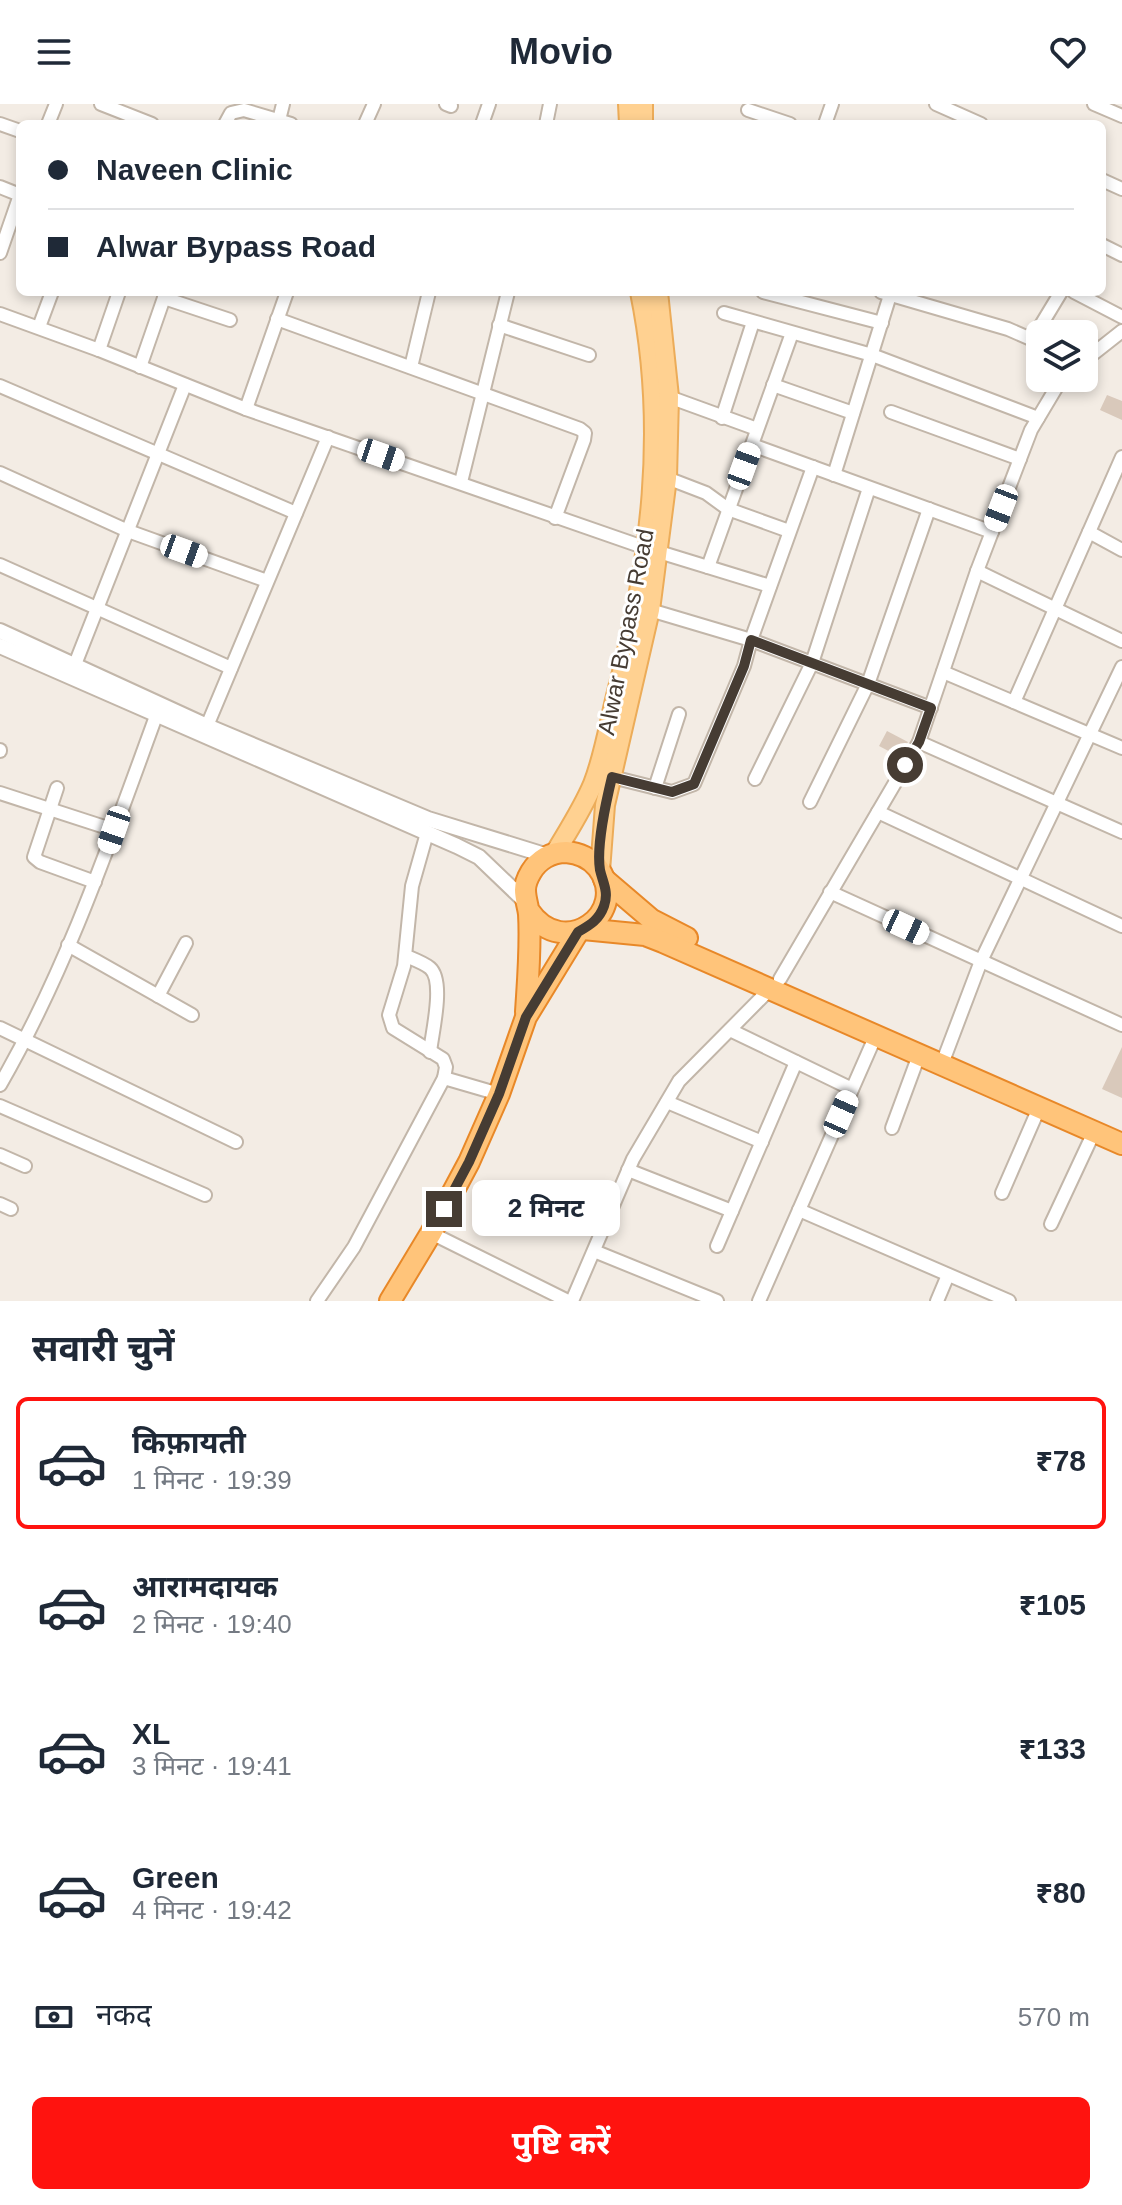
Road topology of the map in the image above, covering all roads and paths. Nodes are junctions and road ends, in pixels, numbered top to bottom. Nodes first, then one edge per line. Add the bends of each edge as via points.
1 (101, 104) edge
2 (936, 104) edge
3 (1094, 104) edge
4 (748, 110) dead end
5 (120, 113) edge
6 (959, 114) edge
7 (1122, 116) edge
8 (140, 120) edge
9 (227, 120) edge
10 (278, 120) edge
11 (778, 120) edge
12 (16, 213) edge
13 (0, 253) edge
14 (51, 296) edge
15 (118, 296) edge
16 (165, 296) edge
17 (168, 296) edge
18 (286, 296) edge
19 (425, 296) edge
20 (507, 296) edge
21 (641, 296) edge
22 (658, 296) edge
23 (780, 296) edge
24 (887, 296) edge
25 (898, 296) edge
26 (1059, 296) edge
27 (1082, 296) edge
28 (724, 313) dead end
29 (0, 314) edge
30 (1122, 317) edge
31 (277, 319) junction
32 (230, 320) dead end
33 (1047, 320) edge
34 (753, 322) junction
35 (882, 323) junction
36 (499, 325) junction
37 (39, 327) junction
38 (1122, 331) edge
39 (792, 333) junction
40 (1026, 337) edge
41 (99, 350) junction
42 (1098, 350) edge
43 (589, 355) dead end
44 (872, 355) junction
45 (140, 367) junction
46 (411, 367) junction
47 (185, 385) junction
48 (773, 385) junction
49 (0, 386) edge
50 (1054, 392) edge
51 (482, 393) junction
52 (669, 397) junction
53 (246, 409) junction
54 (891, 412) dead end
55 (853, 413) junction
56 (722, 418) junction
57 (1038, 418) junction
58 (757, 429) junction
59 (328, 437) junction
60 (752, 445) junction
61 (158, 453) junction
62 (1020, 459) junction
63 (1121, 462) edge
64 (813, 467) junction
65 (0, 473) edge
66 (834, 475) junction
67 (667, 478) junction
68 (461, 482) junction
69 (869, 488) junction
70 (728, 509) junction
71 (929, 509) junction
72 (296, 513) junction
73 (555, 518) junction
74 (128, 531) junction
75 (789, 531) junction
76 (992, 532) junction
77 (1089, 532) junction
78 (653, 550) junction
79 (1122, 550) edge
80 (0, 565) edge
81 (708, 567) junction
82 (977, 571) junction
83 (267, 581) junction
84 (770, 586) junction
85 (98, 608) junction
86 (1056, 609) junction
87 (650, 610) junction
88 (0, 631) edge
89 (751, 640) junction
90 (1122, 641) edge
91 (0, 646) edge
92 (812, 663) junction
93 (1122, 667) edge
94 (231, 668) junction
95 (72, 672) junction
96 (943, 672) junction
97 (868, 684) junction
98 (1014, 702) junction
99 (931, 708) junction
100 (158, 710) junction
101 (679, 714) dead end
102 (207, 726) junction
103 (1090, 734) junction
104 (919, 742) junction
105 (1122, 748) edge
106 (603, 779) junction
107 (755, 779) dead end
108 (57, 788) dead end
109 (655, 788) junction
110 (0, 793) edge
111 (810, 802) dead end
112 (1056, 803) junction
113 (50, 809) junction
114 (878, 812) junction
115 (114, 830) junction
116 (1122, 832) edge
117 (427, 833) junction
118 (551, 855) junction
119 (602, 875) junction
120 (1020, 879) junction
121 (95, 882) junction
122 (830, 892) junction
123 (528, 907) junction
124 (1122, 926) edge
125 (580, 930) junction
126 (186, 943) dead end
127 (68, 945) junction
128 (406, 956) junction
129 (981, 961) junction
130 (775, 984) junction
131 (158, 996) junction
132 (192, 1015) dead end
133 (526, 1017) junction
134 (1122, 1025) edge
135 (0, 1028) edge
136 (730, 1030) junction
137 (876, 1035) junction
138 (26, 1040) junction
139 (430, 1052) junction
140 (919, 1055) junction
141 (945, 1056) junction
142 (796, 1062) junction
143 (444, 1078) junction
144 (0, 1085) edge
145 (852, 1089) junction
146 (499, 1094) junction
147 (667, 1102) junction
148 (0, 1106) edge
149 (1039, 1108) junction
150 (892, 1128) dead end
151 (1094, 1132) junction
152 (1122, 1132) edge
153 (236, 1142) dead end
154 (762, 1142) junction
155 (1122, 1144) edge
156 (0, 1155) edge
157 (25, 1166) dead end
158 (628, 1170) junction
159 (1002, 1193) dead end
160 (205, 1195) dead end
161 (799, 1210) junction
162 (732, 1211) junction
163 (1051, 1224) dead end
164 (431, 1233) junction
165 (717, 1246) dead end
166 (594, 1251) junction
167 (948, 1275) junction
168 (317, 1301) edge
169 (390, 1301) edge
170 (570, 1301) edge
171 (717, 1301) edge
172 (759, 1301) edge
173 (937, 1301) edge
174 (1009, 1301) edge

1 - 5 street
2 - 6 street
3 - 7 street
4 - 11 street
5 - 8 street
9 - 10 street via 231,113 244,110
12 - 13 street
14 - 37 street
15 - 41 street
16 - 45 street
17 - 32 street
18 - 31 street
19 - 46 street
20 - 36 street
21 - 78 main road, Alwar Bypass Road via 654,386
22 - 52 main road
23 - 35 street
24 - 35 street
25 - 40 street
26 - 33 street
27 - 30 street
28 - 34 street
29 - 37 street
31 - 46 street
31 - 53 street
34 - 39 street
34 - 56 street
35 - 44 street
36 - 43 street
36 - 51 street
37 - 41 street
38 - 42 street
39 - 44 street
39 - 48 street
41 - 45 street
44 - 55 street
44 - 57 street
45 - 47 street
46 - 51 street
47 - 53 street
47 - 61 street
48 - 55 street
48 - 58 street
49 - 61 street
50 - 57 street
51 - 68 street
51 - 73 street via 585,433
52 - 56 street
52 - 67 main road
53 - 59 street
54 - 62 street
55 - 66 street
56 - 58 street
57 - 62 street
58 - 60 street
59 - 68 street
59 - 72 street
60 - 64 street
60 - 70 street
61 - 72 street
61 - 74 street
62 - 76 street
63 - 77 street
64 - 66 street
64 - 75 street
65 - 74 street
66 - 69 street
67 - 70 street via 706,493
67 - 78 main road
68 - 73 street
69 - 71 street
69 - 92 street
70 - 75 street
70 - 81 street
71 - 76 street
71 - 97 street
72 - 83 street
73 - 78 street
74 - 83 street
74 - 85 street
75 - 84 street
76 - 82 street
77 - 79 street
77 - 86 street
78 - 81 street
78 - 87 main road
78 - 106 main road, Alwar Bypass Road
80 - 85 street
81 - 84 street
82 - 86 street
82 - 96 street
83 - 94 street
84 - 89 street
85 - 94 street
85 - 95 street
86 - 90 street
86 - 98 street
87 - 89 street
87 - 106 main road
88 - 95 street
89 - 92 street
89 - 109 street via 694,784 672,792
91 - 95 street
92 - 97 street
92 - 107 street
93 - 103 street
94 - 102 street
95 - 100 street
96 - 98 street
96 - 99 street
97 - 99 street
97 - 111 street
98 - 103 street
99 - 104 street
100 - 102 street
100 - 115 street
100 - 117 street
101 - 109 street
102 - 118 street via 428,819
103 - 105 street
103 - 112 street
104 - 112 street
104 - 114 street
106 - 109 street
106 - 118 main road
106 - 119 main road
108 - 113 street
110 - 113 street
112 - 116 street
112 - 120 street
113 - 115 street
113 - 121 street via 34,857
114 - 120 street
114 - 122 street
115 - 121 street
117 - 123 street via 479,857
117 - 128 street via 412,886
118 - 119 highway via 577,853
118 - 123 highway via 529,876
119 - 125 highway via 605,904 597,919
119 - 130 highway via 652,920
120 - 124 street
120 - 129 street
121 - 127 street
122 - 129 street
122 - 130 street
123 - 125 highway via 541,926 559,933
123 - 133 highway
125 - 130 highway via 645,935
125 - 133 highway
126 - 131 street
127 - 131 street
127 - 138 street
128 - 139 street via 436,977
128 - 139 street via 390,1023
129 - 134 street
129 - 141 street
130 - 136 street
130 - 137 highway
130 - 141 highway
131 - 132 street
133 - 146 highway
135 - 138 street
136 - 142 street
136 - 147 street via 679,1081
137 - 140 highway
137 - 145 street
138 - 144 street
138 - 153 street
139 - 143 street via 443,1059
140 - 149 highway
140 - 150 street
141 - 152 highway
142 - 145 street
142 - 154 street
143 - 146 street
143 - 168 street via 354,1247
145 - 161 street
146 - 164 highway
147 - 154 street
147 - 158 street
148 - 160 street
149 - 151 highway
149 - 159 street
151 - 155 highway
151 - 163 street
154 - 162 street
156 - 157 street
158 - 162 street
158 - 166 street
161 - 167 street
161 - 172 street
162 - 165 street
164 - 169 highway
164 - 170 street
166 - 170 street
166 - 171 street
167 - 173 street
167 - 174 street

